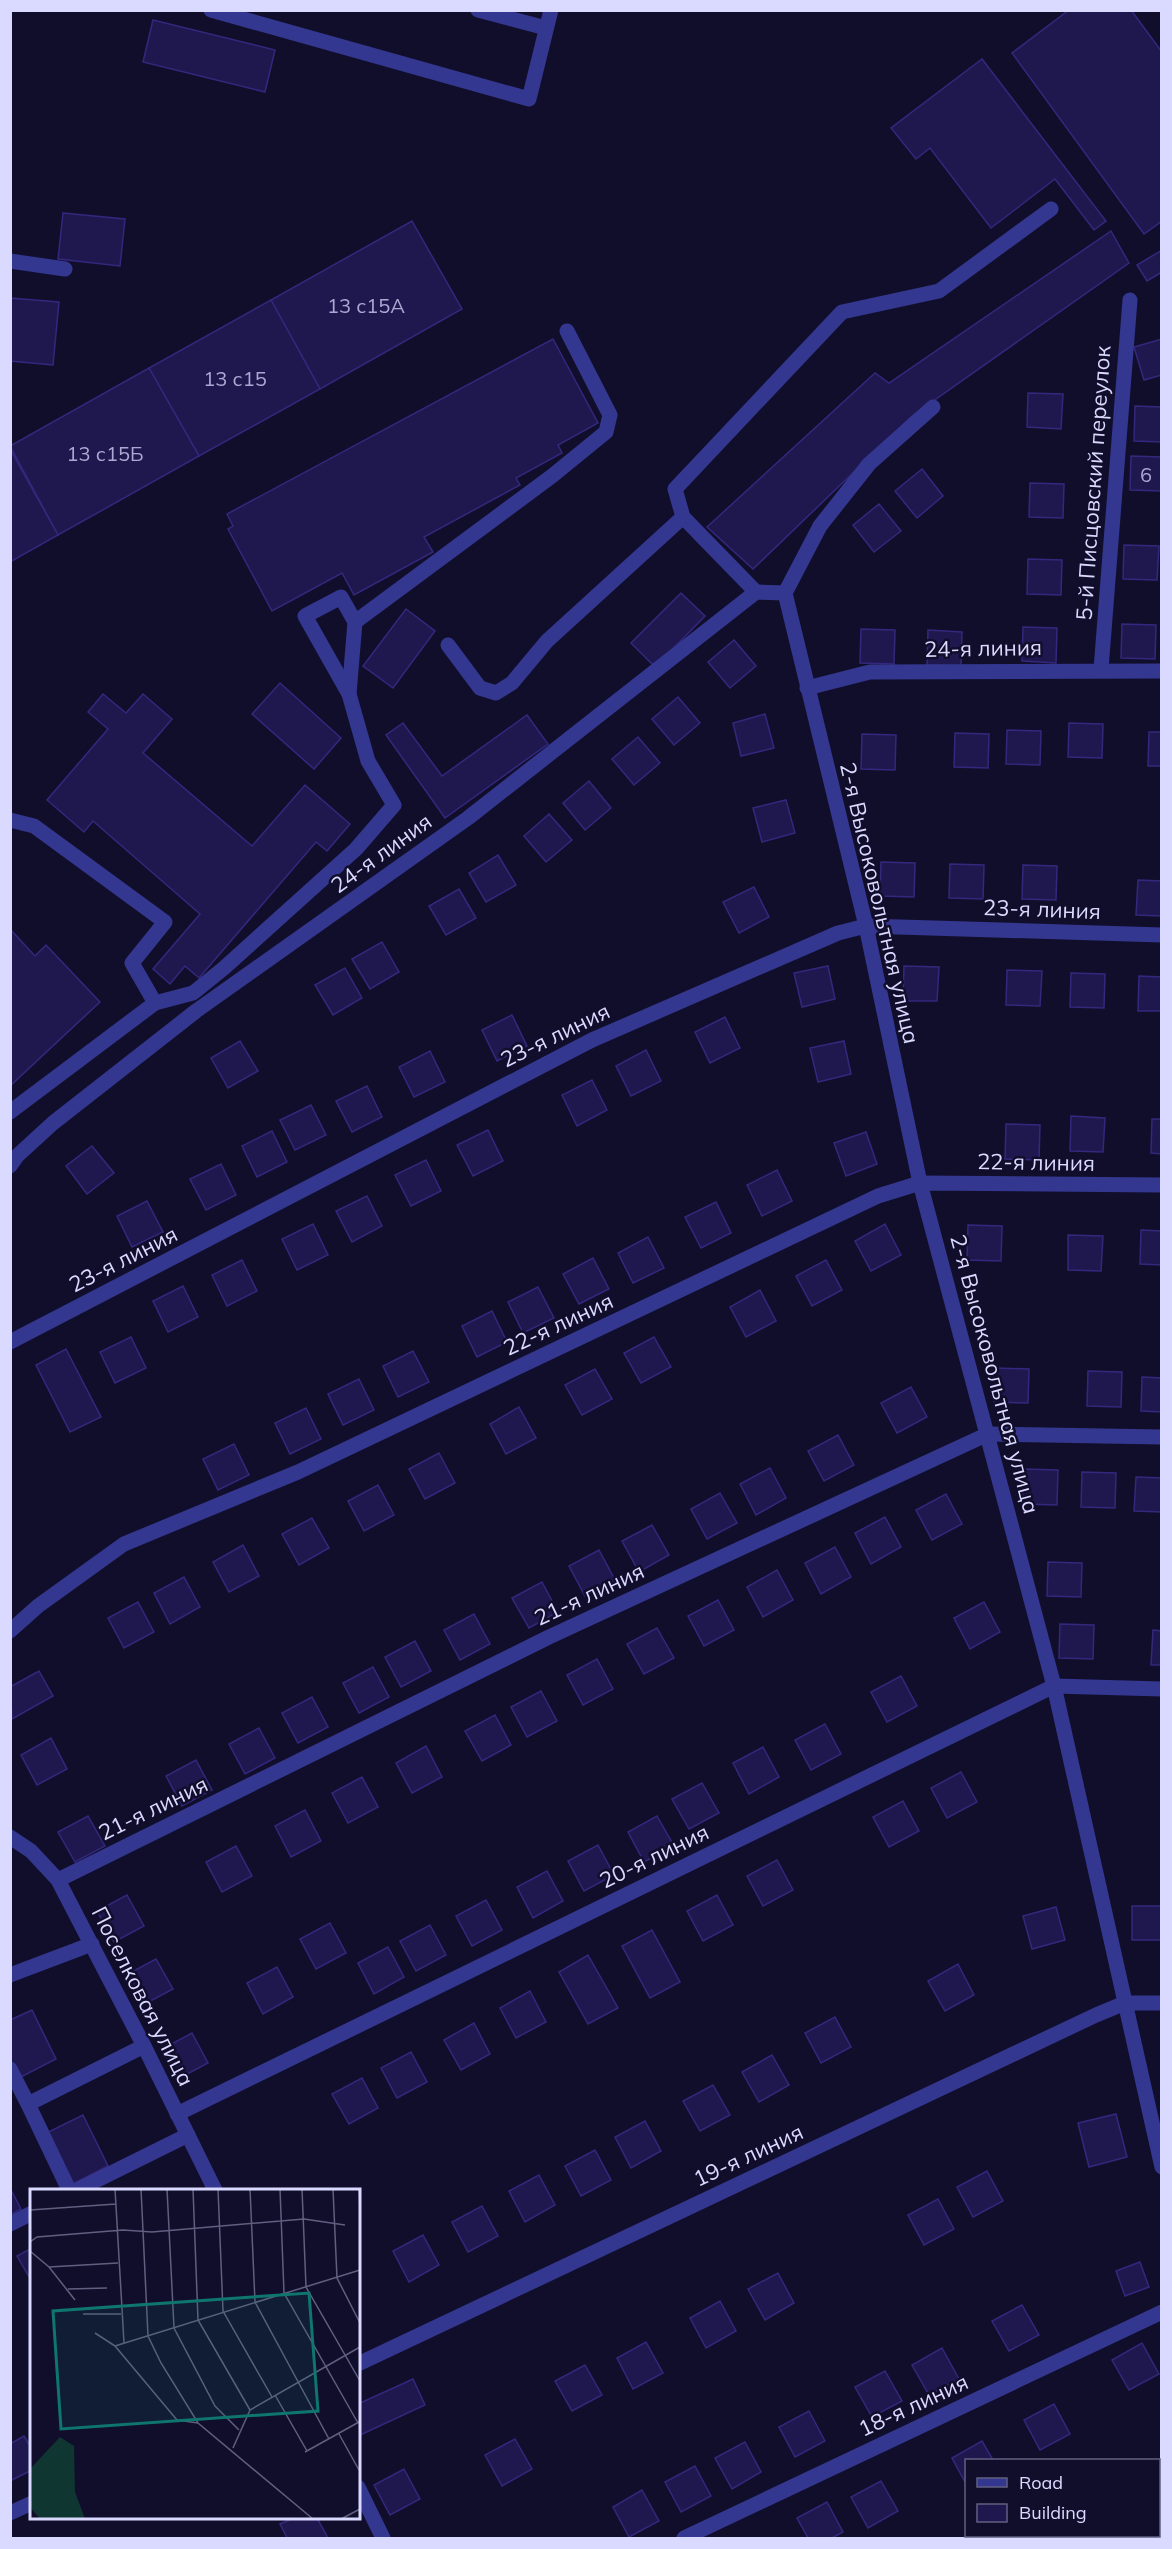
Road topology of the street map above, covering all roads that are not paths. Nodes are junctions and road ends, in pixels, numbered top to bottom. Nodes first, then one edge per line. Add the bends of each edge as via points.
1 (211, 10) edge
2 (478, 10) edge
3 (550, 10) edge
4 (546, 28) junction
5 (1051, 209) dead end
6 (10, 261) edge
7 (65, 269) dead end
8 (1130, 300) dead end
9 (567, 331) dead end
10 (933, 407) dead end
11 (682, 517) junction
12 (756, 592) junction
13 (784, 592) junction
14 (356, 621) junction
15 (448, 645) dead end
16 (1101, 669) junction
17 (1161, 671) edge
18 (807, 688) junction
19 (349, 694) junction
20 (10, 820) edge
21 (866, 926) junction
22 (1161, 934) edge
23 (155, 1003) junction
24 (10, 1112) edge
25 (10, 1166) edge
26 (920, 1183) junction
27 (1161, 1185) edge
28 (10, 1342) edge
29 (988, 1434) junction
30 (1161, 1437) edge
31 (10, 1631) edge
32 (1054, 1686) junction
33 (1161, 1689) edge
34 (10, 1837) edge
35 (58, 1880) junction
36 (92, 1944) junction
37 (10, 1975) edge
38 (1125, 2003) junction
39 (1161, 2003) edge
40 (144, 2046) junction
41 (10, 2069) edge
42 (28, 2104) junction
43 (177, 2114) junction
44 (188, 2135) junction
45 (1161, 2167) edge
46 (69, 2189) edge
47 (79, 2189) edge
48 (215, 2189) edge
49 (30, 2214) edge
50 (10, 2224) edge
51 (1161, 2312) edge
52 (360, 2363) edge
53 (360, 2491) edge
54 (30, 2504) edge
55 (10, 2513) edge
56 (383, 2538) edge
57 (684, 2538) edge

1 - 4 street via 529,99
2 - 4 street
3 - 4 street
5 - 11 street via 939,291 842,312 675,489
6 - 7 street
8 - 16 street, 5-й Писцовский переулок
9 - 14 street via 610,415 606,432
10 - 13 street via 869,464 820,526
11 - 12 street
11 - 15 street via 547,641 512,683 496,693 480,688
12 - 13 street
12 - 25 street, 24-я линия via 468,818 196,1011 53,1123
13 - 18 street, 2-я Высоковольтная улица
14 - 19 street
14 - 19 street via 341,597 305,616
16 - 17 street, 24-я линия
16 - 18 street, 24-я линия via 870,672
18 - 21 street, 2-я Высоковольтная улица
19 - 23 street via 368,761 394,805 356,849 224,968 193,993
20 - 23 street via 34,826 165,922 132,963
21 - 22 street, 23-я линия
21 - 26 street, 2-я Высоковольтная улица
21 - 28 street, 23-я линия via 838,933 592,1040
23 - 24 street
26 - 27 street, 22-я линия
26 - 29 street, 2-я Высоковольтная улица
26 - 31 street, 22-я линия via 878,1196 298,1472 124,1544
29 - 30 street, 21-я линия
29 - 32 street, 2-я Высоковольтная улица
29 - 35 street, 21-я линия via 549,1637
32 - 33 street, 20-я линия
32 - 38 street, 2-я Высоковольтная улица
32 - 43 street, 20-я линия
34 - 35 street, Поселковая улица via 32,1851
35 - 36 street, Поселковая улица
36 - 37 street
36 - 40 street, Поселковая улица
38 - 39 street, 19-я линия
38 - 45 street, 2-я Высоковольтная улица
38 - 52 street, 19-я линия
40 - 42 street
40 - 43 street, Поселковая улица
41 - 42 street
42 - 46 street
43 - 44 street, Поселковая улица
44 - 47 street
44 - 48 street, Поселковая улица
49 - 50 street
51 - 57 street, 18-я линия
53 - 56 street
54 - 55 street

